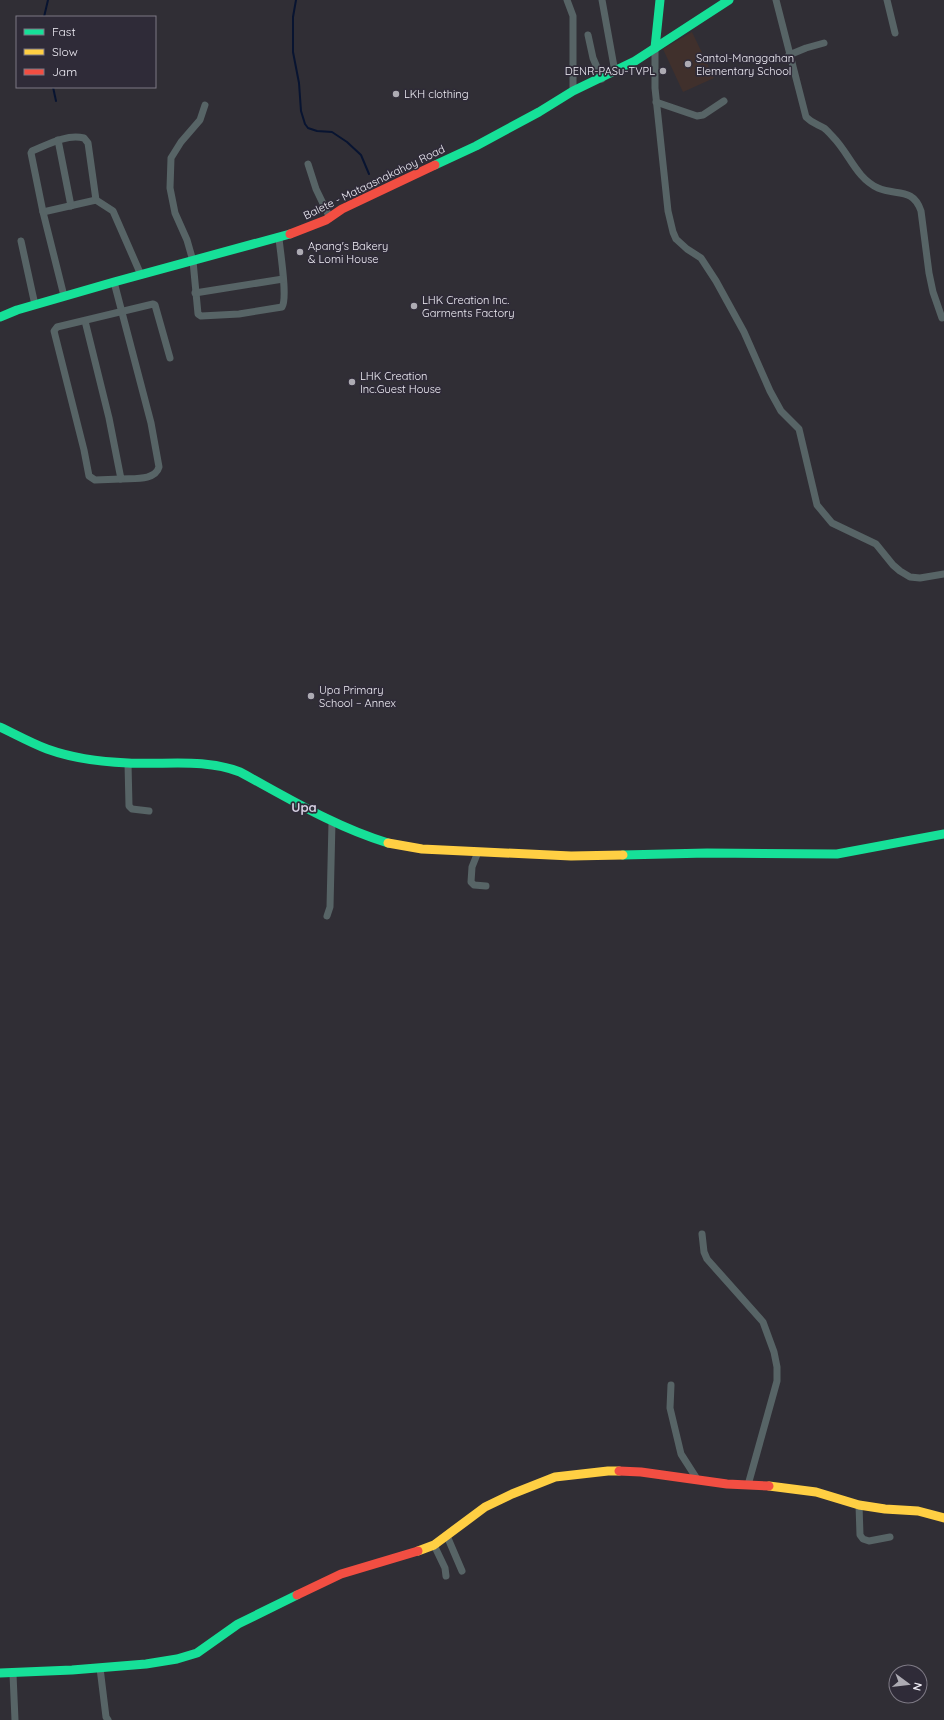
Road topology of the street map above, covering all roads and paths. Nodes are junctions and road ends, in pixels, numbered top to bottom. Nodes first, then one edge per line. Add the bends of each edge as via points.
1 (567, 0) edge
2 (602, 0) edge
3 (660, 0) edge
4 (730, 0) edge
5 (776, 0) edge
6 (888, 0) edge
7 (717, 3) edge
8 (895, 33) dead end
9 (588, 35) dead end
10 (824, 43) dead end
11 (655, 48) junction
12 (789, 55) junction
13 (615, 72) junction
14 (602, 79) junction
15 (573, 92) junction
16 (724, 101) dead end
17 (656, 102) junction
18 (205, 105) dead end
19 (58, 140) junction
20 (308, 164) dead end
21 (96, 200) junction
22 (71, 206) junction
23 (43, 212) junction
24 (330, 218) junction
25 (279, 238) junction
26 (21, 241) dead end
27 (193, 260) junction
28 (141, 275) junction
29 (283, 279) junction
30 (114, 282) junction
31 (195, 293) junction
32 (64, 296) junction
33 (35, 305) junction
34 (122, 310) junction
35 (0, 317) edge
36 (942, 318) dead end
37 (85, 321) junction
38 (170, 358) dead end
39 (121, 479) junction
40 (944, 574) edge
41 (0, 727) edge
42 (128, 763) junction
43 (149, 811) dead end
44 (332, 822) junction
45 (944, 834) edge
46 (478, 852) junction
47 (486, 886) dead end
48 (327, 916) dead end
49 (702, 1234) dead end
50 (671, 1386) dead end
51 (697, 1479) junction
52 (748, 1485) junction
53 (859, 1505) junction
54 (944, 1518) edge
55 (447, 1536) junction
56 (890, 1537) dead end
57 (434, 1545) junction
58 (462, 1571) dead end
59 (446, 1576) dead end
60 (100, 1668) junction
61 (0, 1673) edge
62 (13, 1674) junction
63 (15, 1720) edge
64 (108, 1720) edge

1 - 15 street via 573,16
2 - 13 street
3 - 11 street
4 - 7 street, Balete - Mataasnakahoy Road
5 - 12 street
6 - 8 street
7 - 11 street, Balete - Mataasnakahoy Road
9 - 14 street via 593,58
10 - 12 street
11 - 13 street, Balete - Mataasnakahoy Road
11 - 17 street
12 - 36 street via 806,117 814,124 825,128 864,178 878,188 910,196 918,201 929,273
13 - 14 street, Balete - Mataasnakahoy Road
14 - 15 street, Balete - Mataasnakahoy Road
15 - 24 street, Balete - Mataasnakahoy Road via 476,146 342,209
16 - 17 street via 703,115 697,116
17 - 40 street via 668,211 673,232 676,239 701,258 744,332 781,411 799,429 816,505 832,523 876,544 893,565 905,574 920,578
18 - 27 street via 200,120 171,158 172,202
19 - 21 street via 75,136 84,138 88,143
19 - 22 street
19 - 23 street via 31,152
20 - 24 street via 316,189
21 - 22 street
21 - 28 street via 113,211
22 - 23 street
23 - 32 street
24 - 25 street, Balete - Mataasnakahoy Road
25 - 27 street, Balete - Mataasnakahoy Road
25 - 29 street
26 - 33 street
27 - 28 street, Balete - Mataasnakahoy Road
27 - 31 street
28 - 30 street, Balete - Mataasnakahoy Road
29 - 31 street
29 - 31 street via 282,307 239,314 201,316 197,311
30 - 32 street, Balete - Mataasnakahoy Road
30 - 34 street
32 - 33 street, Balete - Mataasnakahoy Road
33 - 35 street, Balete - Mataasnakahoy Road
34 - 37 street
34 - 38 street via 155,305
34 - 39 street via 151,423 159,467 157,473 152,476
37 - 39 street
37 - 39 street via 57,327 54,331 89,476 95,480
41 - 42 street via 47,749 78,757
42 - 43 street via 129,806 131,809
42 - 44 street via 200,763 224,766 240,772
44 - 46 street via 392,844 422,849
44 - 48 street via 330,907
45 - 46 street via 837,854 707,853 604,857
46 - 47 street via 472,867 471,882 474,885
49 - 52 street via 707,1259 763,1322 778,1367 777,1381
50 - 51 street via 670,1408 681,1454
51 - 52 street
51 - 55 street via 608,1471 555,1477 485,1507
52 - 53 street via 778,1486 816,1492
53 - 54 street via 918,1511
53 - 56 street via 860,1535 863,1539 869,1541
55 - 57 street
55 - 58 street
57 - 59 street
57 - 60 street via 341,1574 233,1626 197,1653 174,1660
60 - 62 street
60 - 64 street
61 - 62 street
62 - 63 street

